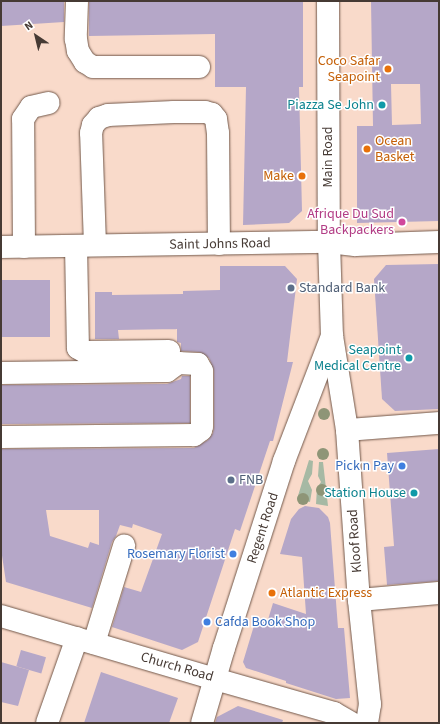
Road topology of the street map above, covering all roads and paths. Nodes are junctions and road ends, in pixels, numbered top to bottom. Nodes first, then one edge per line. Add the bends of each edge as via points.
1 (77, 1) edge
2 (328, 1) edge
3 (199, 67) dead end
4 (49, 103) dead end
5 (329, 242) junction
6 (439, 242) edge
7 (219, 244) junction
8 (86, 246) junction
9 (1, 247) edge
10 (24, 247) junction
11 (332, 336) junction
12 (169, 351) dead end
13 (1, 373) edge
14 (439, 424) edge
15 (347, 430) junction
16 (1, 436) edge
17 (124, 546) dead end
18 (439, 593) edge
19 (359, 600) junction
20 (1, 616) edge
21 (85, 641) junction
22 (215, 679) junction
23 (47, 723) edge
24 (202, 723) edge
25 (351, 723) edge
26 (367, 723) edge

1 - 3 main road via 78,52 85,62 93,67
2 - 5 main road, Main Road
4 - 10 main road via 31,108 23,120
5 - 6 main road, Saint Johns Road via 355,245
5 - 7 main road, Saint Johns Road
5 - 11 main road, Main Road
7 - 8 main road, Saint Johns Road
7 - 8 main road via 216,119 212,114 205,112 174,112 108,115 99,118 93,125
8 - 10 main road, Saint Johns Road
8 - 12 main road via 78,348 86,352
9 - 10 main road, Saint Johns Road
11 - 15 main road, Kloof Road
11 - 22 main road, Regent Road via 284,461
13 - 16 main road via 167,372 178,363 198,364 202,371 202,426 201,430 194,434
14 - 15 main road
15 - 19 main road, Kloof Road
17 - 21 main road
18 - 19 main road
19 - 26 main road, Kloof Road via 370,704
20 - 21 main road, Church Road
21 - 22 main road, Church Road
21 - 23 main road
22 - 24 main road, Regent Road
22 - 25 main road, Church Road via 334,713

